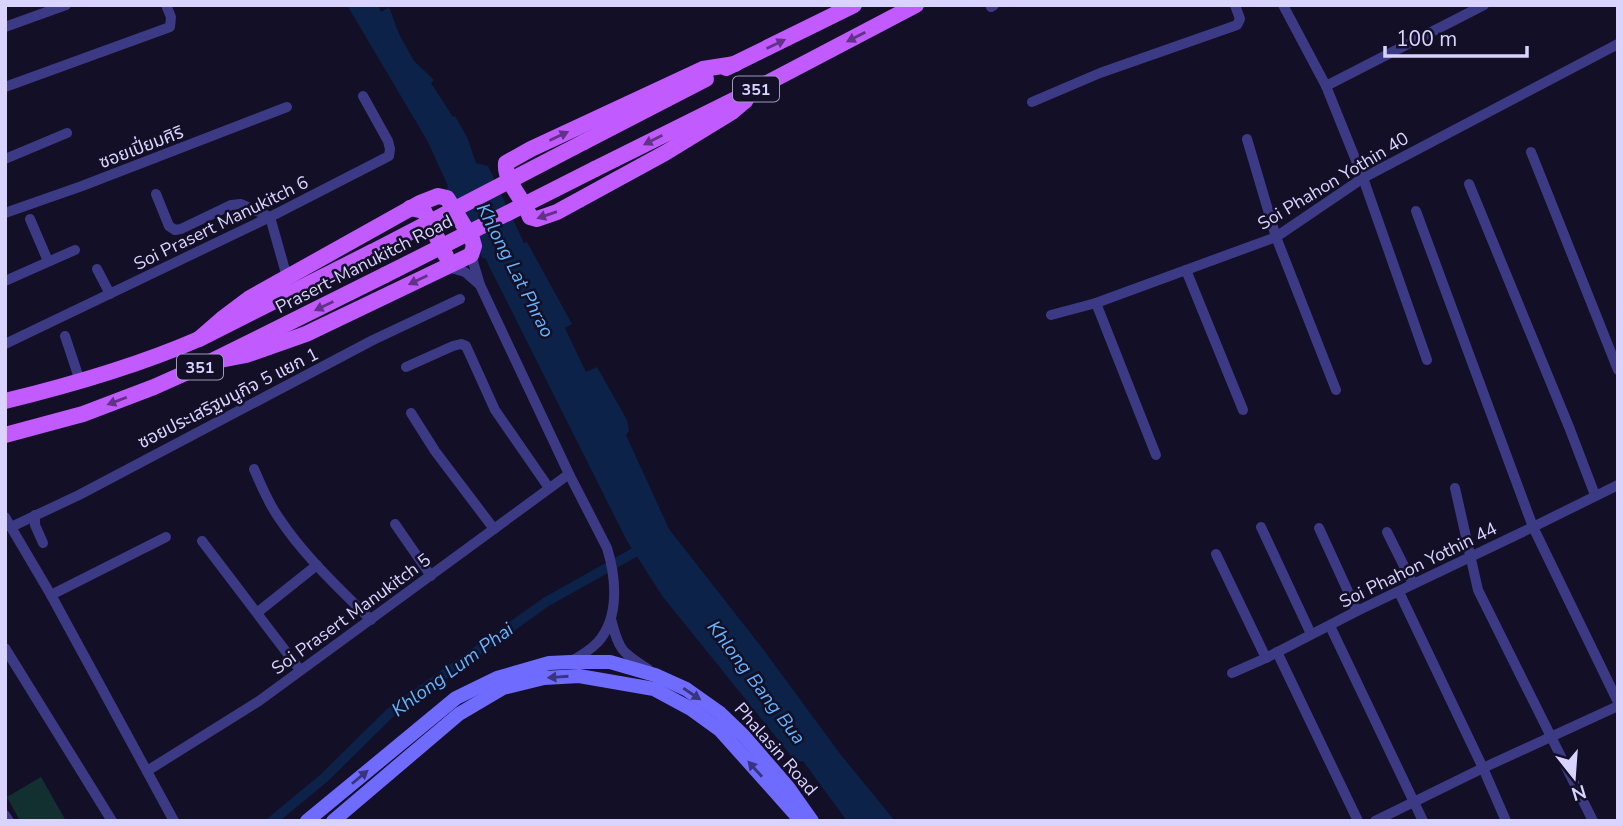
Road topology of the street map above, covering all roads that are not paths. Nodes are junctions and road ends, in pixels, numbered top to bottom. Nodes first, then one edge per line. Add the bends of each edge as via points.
1 (66, 5) edge
2 (166, 5) edge
3 (853, 5) edge
4 (916, 5) edge
5 (1235, 5) edge
6 (1283, 5) edge
7 (1484, 5) edge
8 (5, 27) edge
9 (1618, 44) edge
10 (735, 64) junction
11 (1326, 86) junction
12 (5, 87) edge
13 (750, 92) junction
14 (363, 96) dead end
15 (1032, 102) dead end
16 (287, 107) dead end
17 (67, 133) dead end
18 (1247, 139) dead end
19 (1531, 152) dead end
20 (5, 159) edge
21 (1363, 177) junction
22 (1469, 184) dead end
23 (156, 194) dead end
24 (410, 208) junction
25 (1416, 211) dead end
26 (5, 212) edge
27 (270, 217) junction
28 (30, 219) dead end
29 (1276, 237) junction
30 (75, 250) dead end
31 (471, 255) junction
32 (48, 261) junction
33 (443, 268) junction
34 (97, 269) dead end
35 (1186, 270) junction
36 (287, 277) junction
37 (5, 281) edge
38 (480, 285) junction
39 (110, 294) junction
40 (460, 299) dead end
41 (1096, 303) junction
42 (1051, 315) dead end
43 (65, 336) dead end
44 (200, 340) junction
45 (5, 344) edge
46 (1427, 360) dead end
47 (210, 362) junction
48 (406, 367) dead end
49 (1618, 370) edge
50 (80, 382) junction
51 (1336, 390) dead end
52 (5, 401) edge
53 (1243, 410) dead end
54 (411, 412) dead end
55 (5, 435) edge
56 (1156, 455) dead end
57 (254, 469) dead end
58 (569, 474) junction
59 (1618, 485) edge
60 (548, 488) junction
61 (1455, 488) dead end
62 (1595, 495) junction
63 (35, 515) junction
64 (5, 517) edge
65 (395, 524) dead end
66 (11, 527) junction
67 (1261, 527) dead end
68 (1533, 527) junction
69 (1319, 528) dead end
70 (494, 529) junction
71 (1387, 532) dead end
72 (166, 537) dead end
73 (202, 541) dead end
74 (43, 543) dead end
75 (1216, 554) dead end
76 (1470, 557) junction
77 (317, 565) junction
78 (431, 576) junction
79 (1413, 584) junction
80 (1399, 592) junction
81 (51, 595) junction
82 (1357, 611) junction
83 (258, 612) junction
84 (611, 618) junction
85 (371, 620) junction
86 (1330, 626) junction
87 (1311, 634) junction
88 (5, 648) edge
89 (1277, 652) junction
90 (1266, 658) junction
91 (571, 662) junction
92 (300, 670) junction
93 (1232, 673) dead end
94 (656, 675) junction
95 (1618, 704) edge
96 (1551, 737) junction
97 (1483, 768) junction
98 (146, 771) junction
99 (1414, 801) junction
100 (5, 815) edge
101 (9, 821) edge
102 (112, 821) edge
103 (174, 821) edge
104 (307, 821) edge
105 (333, 821) edge
106 (799, 821) edge
107 (812, 821) edge
108 (1358, 821) edge
109 (1375, 821) edge
110 (1423, 821) edge
111 (1506, 821) edge
112 (1593, 821) edge

1 - 8 street
2 - 12 street via 170,27
10 -> 3 main road, Prasert-Manukitch Road / 351
4 -> 13 main road, Prasert-Manukitch Road / 351
5 - 15 street via 1240,19 1237,25
6 - 11 street
7 - 11 street
9 - 21 street, Soi Phahon Yothin 40
13 -> 10 main road via 732,112 665,153 537,219 530,217 505,172 506,163 531,149 703,69
10 - 44 main road, Prasert-Manukitch Road / 351, bridge
11 - 21 street
13 -> 47 main road, Prasert-Manukitch Road / 351, bridge
14 - 27 street, Soi Prasert Manukitch 6 via 388,141 389,156
16 - 26 street, ซอยเปี่ยมศิริ
17 - 20 street
18 - 29 street
19 - 49 street
21 - 29 street, Soi Phahon Yothin 40
21 - 46 street
22 - 62 street
23 - 27 street via 169,226 176,230 231,205 241,204
24 - 31 main road via 438,196 447,198 472,239
24 - 33 main road via 424,211 448,258
24 - 36 main road
25 - 68 street
27 - 36 street
27 - 39 street, Soi Prasert Manukitch 6
28 - 32 street
29 - 35 street, Soi Phahon Yothin 40
29 - 51 street
30 - 32 street
31 - 33 main road
31 - 38 street
32 - 37 street
33 - 38 street via 465,272
33 -> 47 main road via 306,334
34 - 39 street
35 - 41 street, Soi Phahon Yothin 40
35 - 53 street
36 - 44 main road via 250,298
38 - 58 street
39 - 45 street, Soi Prasert Manukitch 6
40 - 63 street, ซอยประเสริฐมนูกิจ 5 แยก 1
41 - 42 street, Soi Phahon Yothin 40
41 - 56 street
43 - 50 street
44 - 50 main road, Prasert-Manukitch Road / 351
47 -> 55 main road, Prasert-Manukitch Road / 351 via 83,414
48 - 60 street via 453,346 466,346 495,410
50 - 52 main road, Prasert-Manukitch Road / 351
54 - 70 street
57 - 77 street via 279,518
58 - 60 street, Soi Prasert Manukitch 5
58 - 84 street via 612,568
59 - 62 street, Soi Phahon Yothin 44
60 - 70 street, Soi Prasert Manukitch 5
61 - 76 street
62 - 68 street, Soi Phahon Yothin 44
63 - 66 street, ซอยประเสริฐมนูกิจ 5 แยก 1
63 - 74 street
64 - 66 street
65 - 78 street
66 - 81 street
67 - 87 street
68 - 76 street, Soi Phahon Yothin 44
68 - 95 street
69 - 82 street
70 - 78 street, Soi Prasert Manukitch 5
71 - 79 street
72 - 81 street
73 - 83 street
75 - 90 street
76 - 79 street, Soi Phahon Yothin 44
76 - 96 street via 1478,590
77 - 83 street
77 - 85 street
78 - 85 street, Soi Prasert Manukitch 5
79 - 80 street, Soi Phahon Yothin 44
80 - 82 street, Soi Phahon Yothin 44
80 - 97 street
81 - 98 street
82 - 86 street, Soi Phahon Yothin 44
83 - 92 street
84 - 91 street via 599,641
84 - 94 street via 623,651
85 - 92 street, Soi Prasert Manukitch 5
86 - 87 street, Soi Phahon Yothin 44
86 - 99 street
87 - 89 street, Soi Phahon Yothin 44
88 - 102 street
89 - 90 street, Soi Phahon Yothin 44
89 - 108 street
90 - 93 street, Soi Phahon Yothin 44
91 - 94 main road, Phalasin Road via 610,662
104 -> 91 main road, Phalasin Road via 456,698 497,678 549,663
92 - 98 street, Soi Prasert Manukitch 5 via 242,713
94 -> 107 main road, Phalasin Road via 720,713 788,787
95 - 96 street
96 - 97 street
96 - 112 street
97 - 99 street
97 - 111 street
98 - 103 street
99 - 109 street
99 - 110 street
100 - 101 street
106 -> 105 main road, Phalasin Road via 720,730 691,709 653,689 579,676 503,688 459,714

